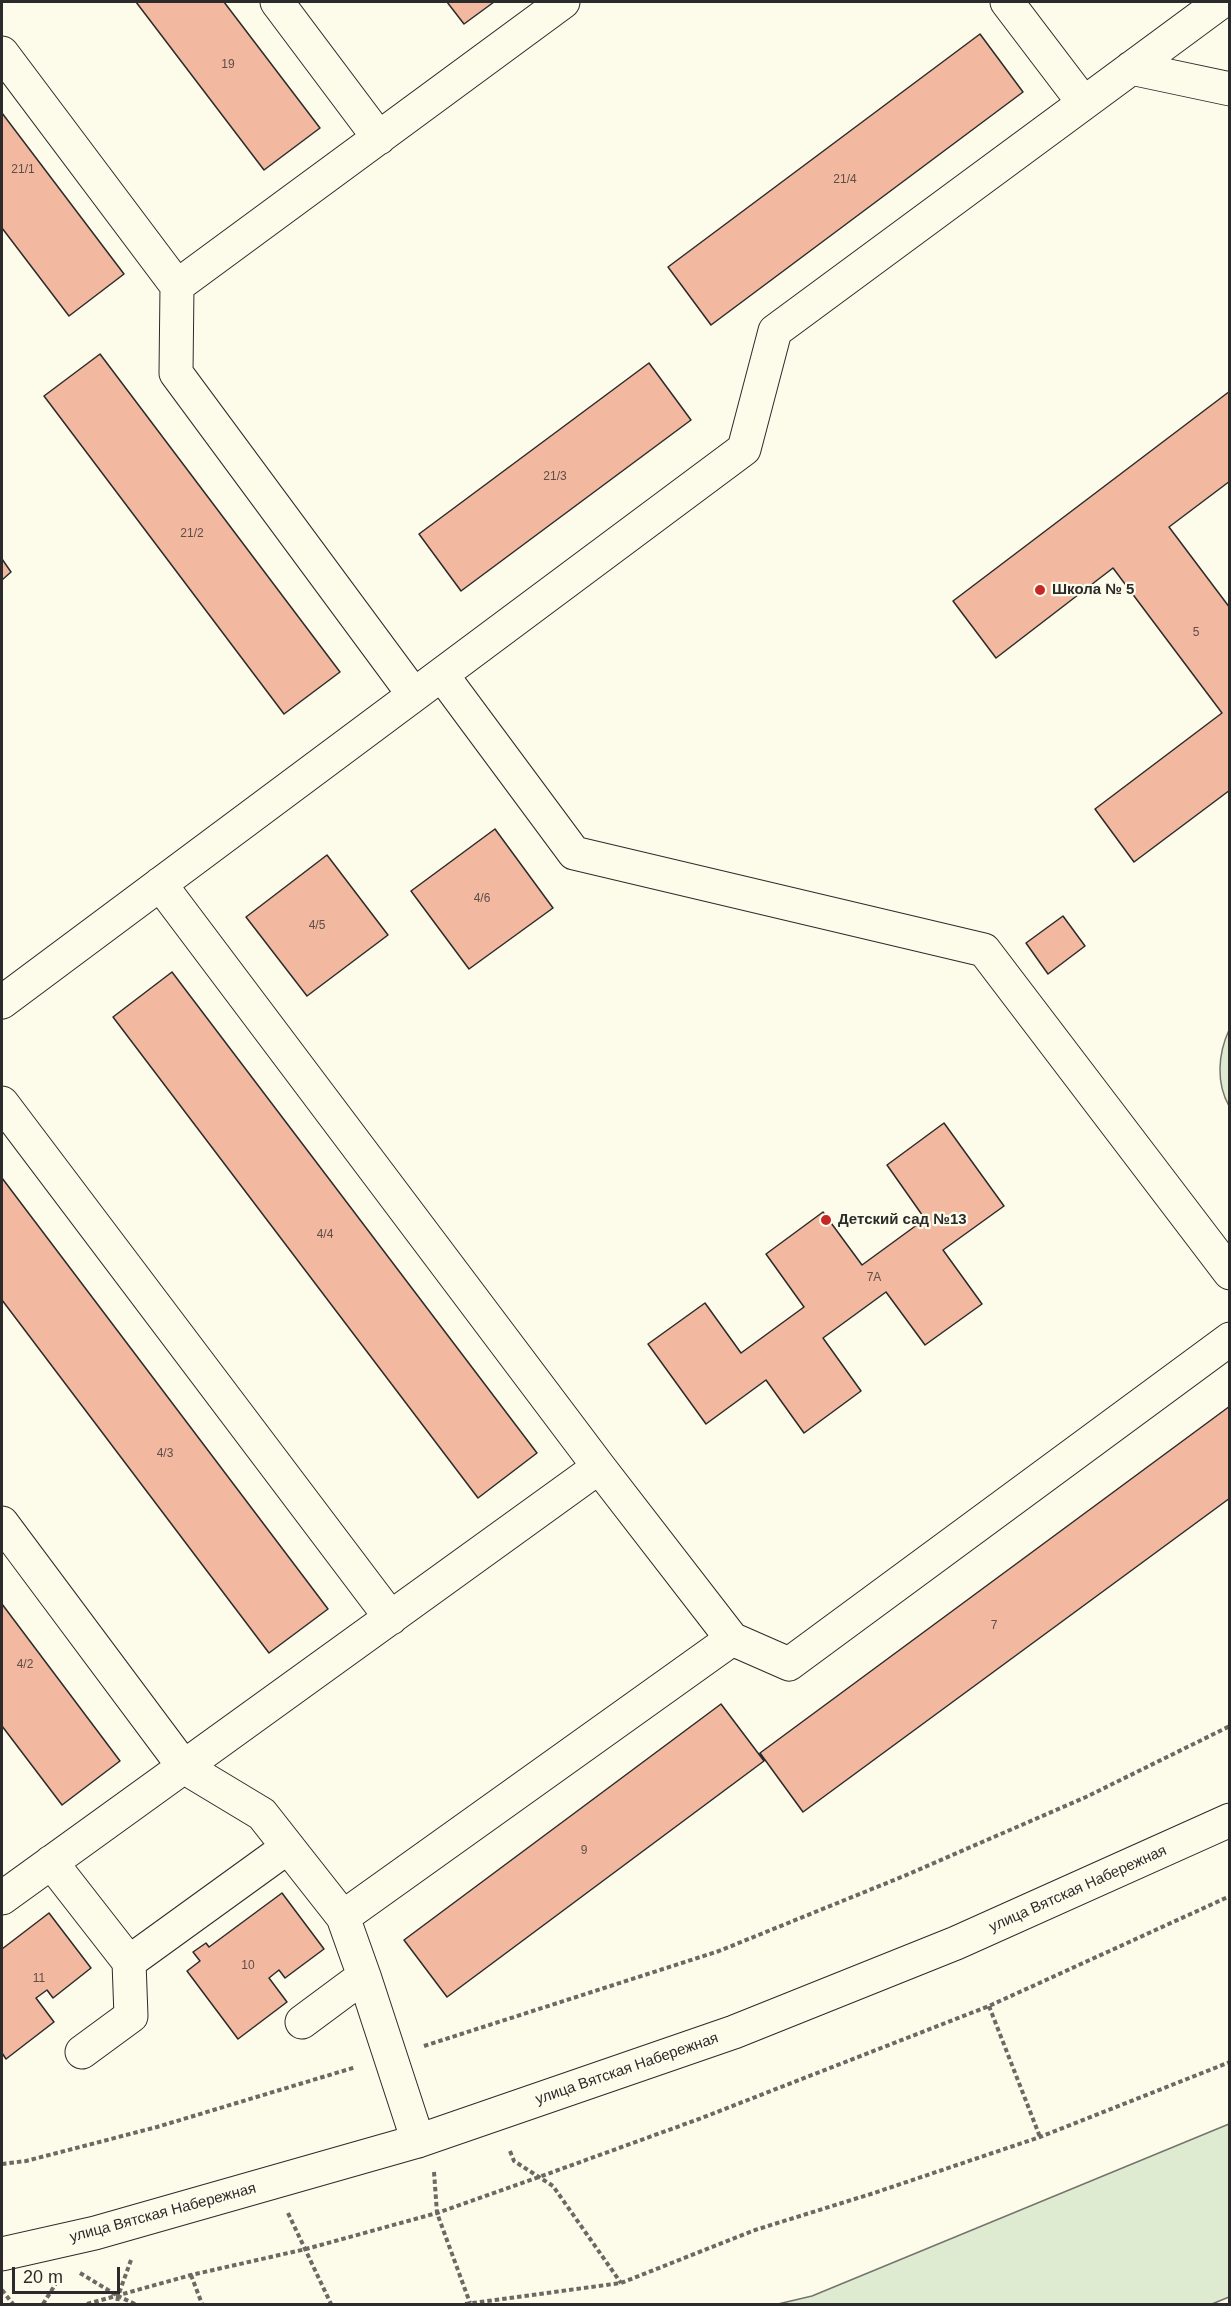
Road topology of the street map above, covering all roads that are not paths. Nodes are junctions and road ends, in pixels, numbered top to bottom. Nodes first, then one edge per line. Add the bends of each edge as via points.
1 (277, 2) edge
2 (563, 2) edge
3 (1007, 2) edge
4 (1221, 2) edge
5 (2, 53) edge
6 (1131, 68) junction
7 (1230, 89) edge
8 (1083, 102) junction
9 (379, 138) junction
10 (177, 286) junction
11 (442, 675) junction
12 (414, 695) junction
13 (160, 884) junction
14 (2, 1002) edge
15 (2, 1103) edge
16 (1230, 1273) edge
17 (1230, 1340) edge
18 (598, 1467) junction
19 (2, 1523) edge
20 (391, 1618) junction
21 (732, 1639) junction
22 (184, 1767) junction
23 (1230, 1820) edge
24 (288, 1847) junction
25 (51, 1862) junction
26 (2, 1898) edge
27 (343, 1917) junction
28 (129, 1962) junction
29 (364, 1976) junction
30 (302, 2022) dead end
31 (82, 2052) dead end
32 (418, 2141) junction
33 (2, 2254) edge

1 - 9 street
2 - 9 street
3 - 8 street
4 - 6 street
5 - 10 street
6 - 7 street
6 - 8 street
8 - 11 street via 775,332 744,449
9 - 10 street
10 - 12 street via 176,373
11 - 12 street
11 - 16 street via 574,853 984,950
12 - 13 street
13 - 14 street
13 - 18 street
15 - 20 street
17 - 21 street via 789,1664
18 - 20 street
18 - 21 street
19 - 22 street
20 - 22 street
21 - 27 street
22 - 24 street via 262,1814
22 - 25 street
23 - 32 street, улица Вятская Набережная via 956,1943 734,2032
24 - 27 street
24 - 28 street
25 - 26 street
25 - 28 street
27 - 29 street
28 - 31 street via 130,2016
29 - 30 street
29 - 32 street
32 - 33 street, улица Вятская Набережная via 95,2233

